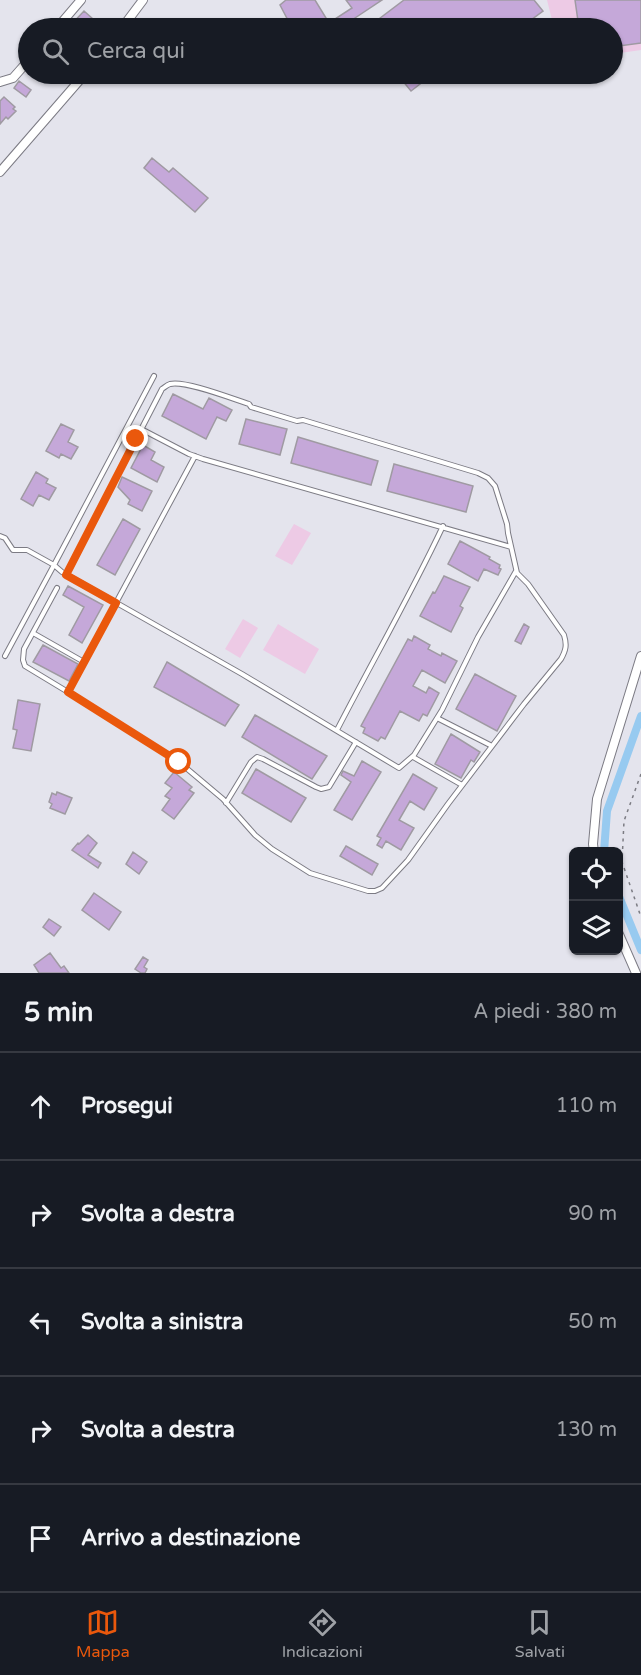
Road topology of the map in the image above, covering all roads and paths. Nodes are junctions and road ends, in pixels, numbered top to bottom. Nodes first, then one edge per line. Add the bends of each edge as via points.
1 (81, 0) edge
2 (143, 0) edge
3 (66, 18) edge
4 (130, 18) edge
5 (18, 72) edge
6 (0, 82) edge
7 (76, 84) edge
8 (0, 172) edge
9 (154, 376) dead end
10 (141, 429) junction
11 (195, 456) junction
12 (443, 526) junction
13 (0, 537) edge
14 (511, 547) junction
15 (54, 565) junction
16 (516, 570) junction
17 (66, 575) junction
18 (57, 588) dead end
19 (116, 603) junction
20 (33, 633) junction
21 (5, 656) dead end
22 (641, 656) edge
23 (84, 662) junction
24 (68, 692) junction
25 (437, 718) junction
26 (337, 730) junction
27 (356, 742) junction
28 (492, 746) junction
29 (413, 756) junction
30 (641, 774) edge
31 (462, 785) junction
32 (226, 803) junction
33 (593, 847) edge
34 (641, 917) edge
35 (623, 943) edge
36 (636, 973) edge

1 - 3 street
2 - 4 street
5 - 6 street
7 - 8 street
9 - 15 lane
10 - 11 lane
10 - 14 lane via 162,389 182,384 457,466 488,478 495,486
10 - 17 lane
11 - 12 lane
11 - 19 lane
12 - 14 lane
12 - 26 lane
13 - 15 lane via 13,549 27,550
14 - 16 lane
15 - 17 lane
15 - 21 lane
16 - 25 lane
16 - 28 lane via 567,644 561,659
17 - 19 lane
18 - 20 lane
19 - 23 lane
19 - 26 lane
20 - 23 lane
20 - 24 lane via 24,649 25,666
22 - 33 street via 597,799
23 - 24 lane
24 - 32 lane via 179,762
25 - 28 lane
25 - 29 lane
26 - 27 lane
27 - 29 lane via 399,768
27 - 32 lane via 329,788 316,787 257,757
28 - 31 lane
29 - 31 lane
30 - 34 path via 624,820 622,862
31 - 32 lane via 408,860 375,891 310,873 255,835
35 - 36 street

